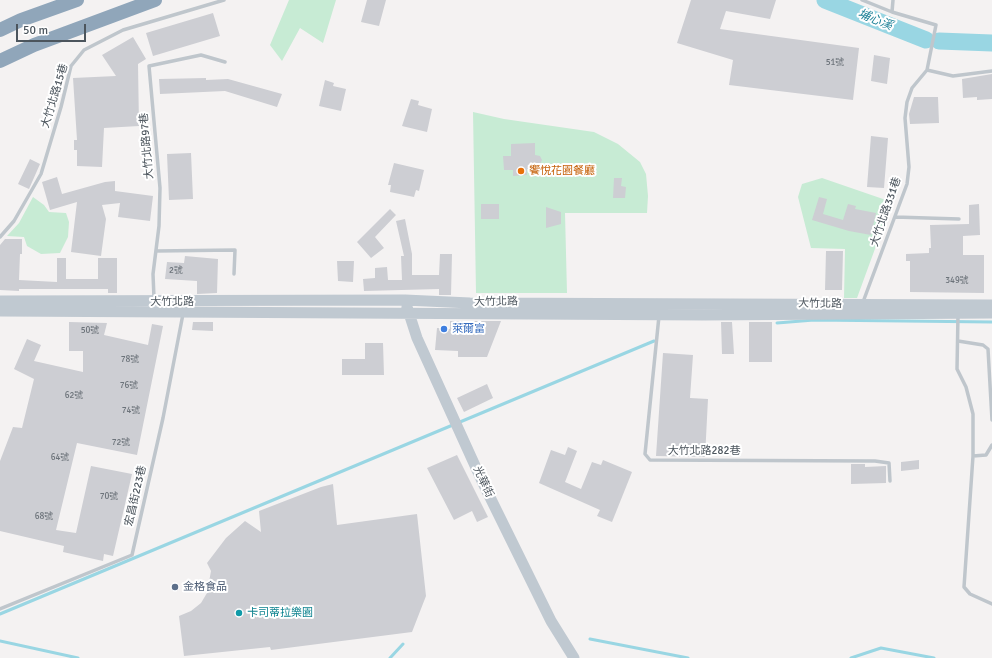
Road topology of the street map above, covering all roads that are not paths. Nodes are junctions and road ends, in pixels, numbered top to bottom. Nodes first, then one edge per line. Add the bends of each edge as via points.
1 (77, 0) edge
2 (155, 0) edge
3 (224, 0) edge
4 (862, 0) edge
5 (893, 0) edge
6 (892, 12) junction
7 (0, 30) edge
8 (0, 61) edge
9 (225, 62) dead end
10 (927, 70) junction
11 (992, 71) edge
12 (895, 218) junction
13 (959, 219) dead end
14 (0, 237) edge
15 (156, 251) junction
16 (234, 274) dead end
17 (405, 300) junction
18 (0, 301) edge
19 (154, 302) junction
20 (992, 305) edge
21 (184, 307) junction
22 (861, 309) junction
23 (0, 311) edge
24 (958, 313) junction
25 (992, 313) edge
26 (409, 314) junction
27 (659, 314) junction
28 (958, 341) junction
29 (992, 420) edge
30 (992, 445) edge
31 (973, 456) junction
32 (890, 481) dead end
33 (992, 604) edge
34 (0, 609) edge
35 (574, 658) edge

1 - 7 highway
2 - 8 highway via 34,45
3 - 14 lane, 大竹北路15巷 via 123,30 84,50 71,66 41,174 14,221
4 - 6 lane
5 - 6 lane
6 - 10 lane, 大竹北路331巷 via 936,25
9 - 15 lane, 大竹北路97巷 via 201,55 149,66 160,188
10 - 11 lane via 954,76
10 - 12 lane, 大竹北路331巷 via 912,88 907,102 905,118 909,167 907,184
12 - 13 lane
12 - 22 lane, 大竹北路331巷
15 - 16 lane via 235,250
15 - 19 lane, 大竹北路97巷 via 153,274
17 - 21 street, 大竹北路
17 - 22 street, 大竹北路
17 - 26 street, 光華街
18 - 19 street, 大竹北路
19 - 21 street, 大竹北路
20 - 22 street, 大竹北路
21 - 23 street, 大竹北路
21 - 26 street, 大竹北路
21 - 34 lane, 宏昌街223巷 via 163,418 132,555
22 - 24 street, 大竹北路
22 - 27 street, 大竹北路
24 - 25 street, 大竹北路
24 - 28 lane
26 - 27 street, 大竹北路
26 - 35 street, 光華街 via 444,400 512,544
27 - 32 lane, 大竹北路282巷 via 645,454 650,460 875,461 889,463
28 - 29 lane via 983,345 988,349
28 - 31 lane via 957,369 966,387 972,409
30 - 31 lane via 986,455
31 - 33 lane via 964,587 970,594

